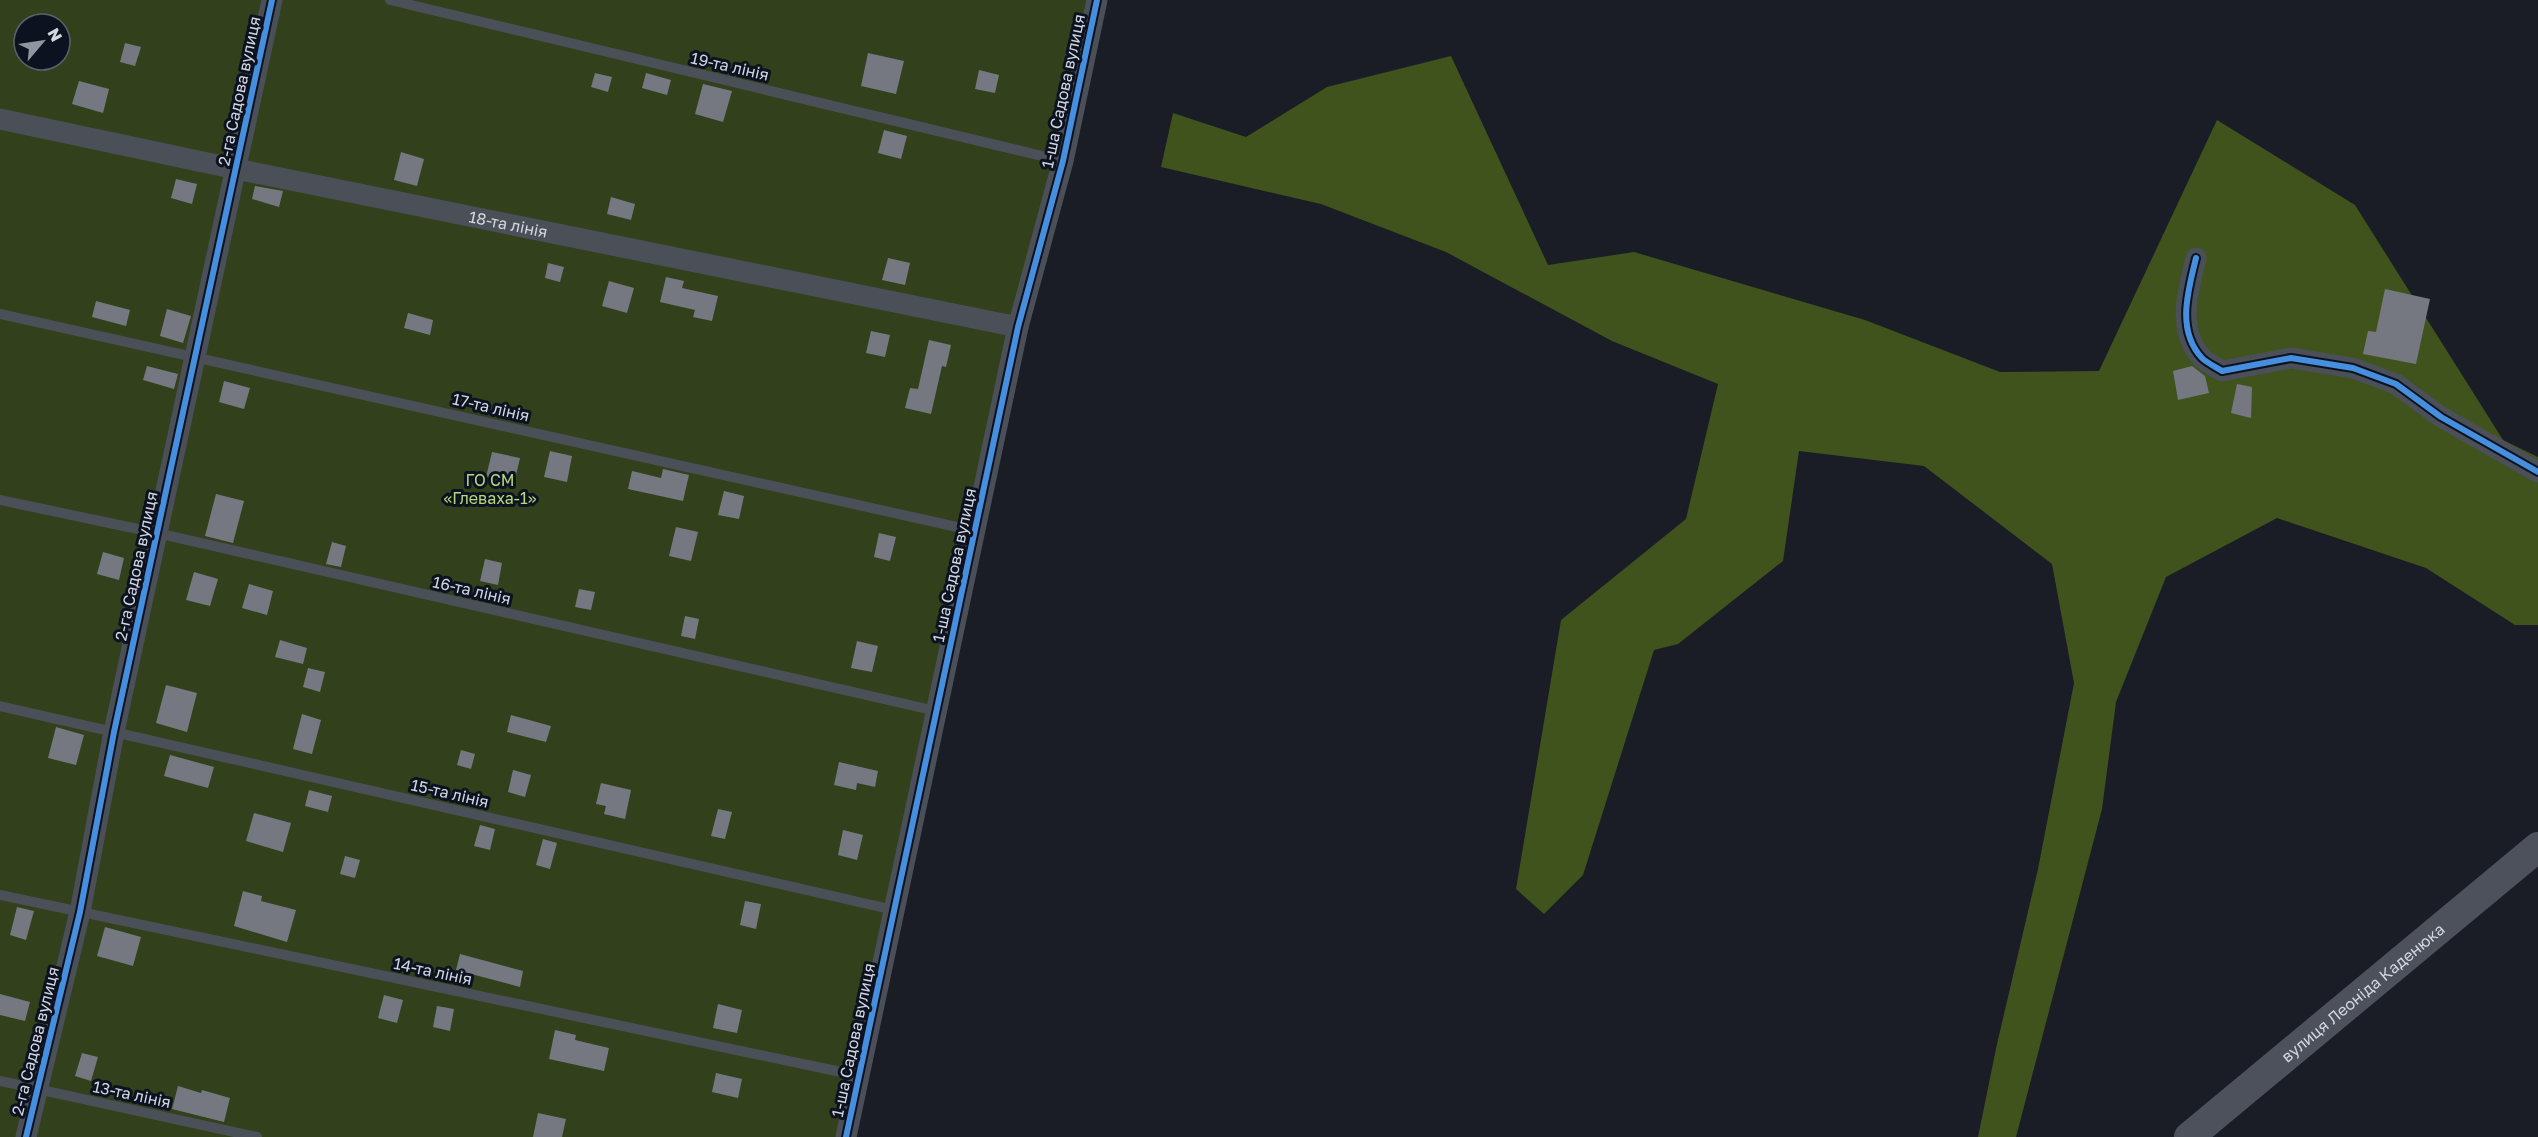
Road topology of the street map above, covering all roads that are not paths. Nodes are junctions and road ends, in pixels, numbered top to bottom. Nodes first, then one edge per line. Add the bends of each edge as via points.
1 (272, 0) edge
2 (390, 0) edge
3 (1097, 0) edge
4 (0, 119) edge
5 (1063, 161) junction
6 (236, 169) junction
7 (2196, 258) dead end
8 (0, 314) edge
9 (1018, 327) junction
10 (195, 356) junction
11 (2538, 472) edge
12 (0, 501) edge
13 (975, 531) junction
14 (157, 533) junction
15 (0, 706) edge
16 (936, 711) junction
17 (114, 732) junction
18 (2538, 847) edge
19 (0, 894) edge
20 (894, 910) junction
21 (80, 912) junction
22 (860, 1076) junction
23 (0, 1081) edge
24 (36, 1089) junction
25 (26, 1137) edge
26 (257, 1137) edge
27 (846, 1137) edge
28 (2189, 1137) edge

1 - 6 street, 2-га Садова вулиця
2 - 5 lane, 19-та лінія
3 - 5 street, 1-ша Садова вулиця
4 - 6 street, 18-та лінія
5 - 9 street, 1-ша Садова вулиця
6 - 9 street, 18-та лінія
6 - 10 street, 2-га Садова вулиця
7 - 11 street via 2188,290 2186,330 2202,358 2222,371 2291,358 2353,368 2396,384 2441,417
8 - 10 lane, 17-та лінія
9 - 13 street, 1-ша Садова вулиця
10 - 13 lane, 17-та лінія
10 - 14 street, 2-га Садова вулиця
12 - 14 lane, 16-та лінія
13 - 16 street, 1-ша Садова вулиця
14 - 16 lane, 16-та лінія
14 - 17 street, 2-га Садова вулиця
15 - 17 lane, 15-та лінія
16 - 20 street, 1-ша Садова вулиця
17 - 20 lane, 15-та лінія
17 - 21 street, 2-га Садова вулиця
18 - 28 street, вулиця Леоніда Каденюка
19 - 21 lane, 14-та лінія
20 - 22 street, 1-ша Садова вулиця
21 - 22 lane, 14-та лінія
21 - 24 street, 2-га Садова вулиця
22 - 27 street, 1-ша Садова вулиця
23 - 24 lane, 13-та лінія
24 - 25 street, 2-га Садова вулиця
24 - 26 lane, 13-та лінія

